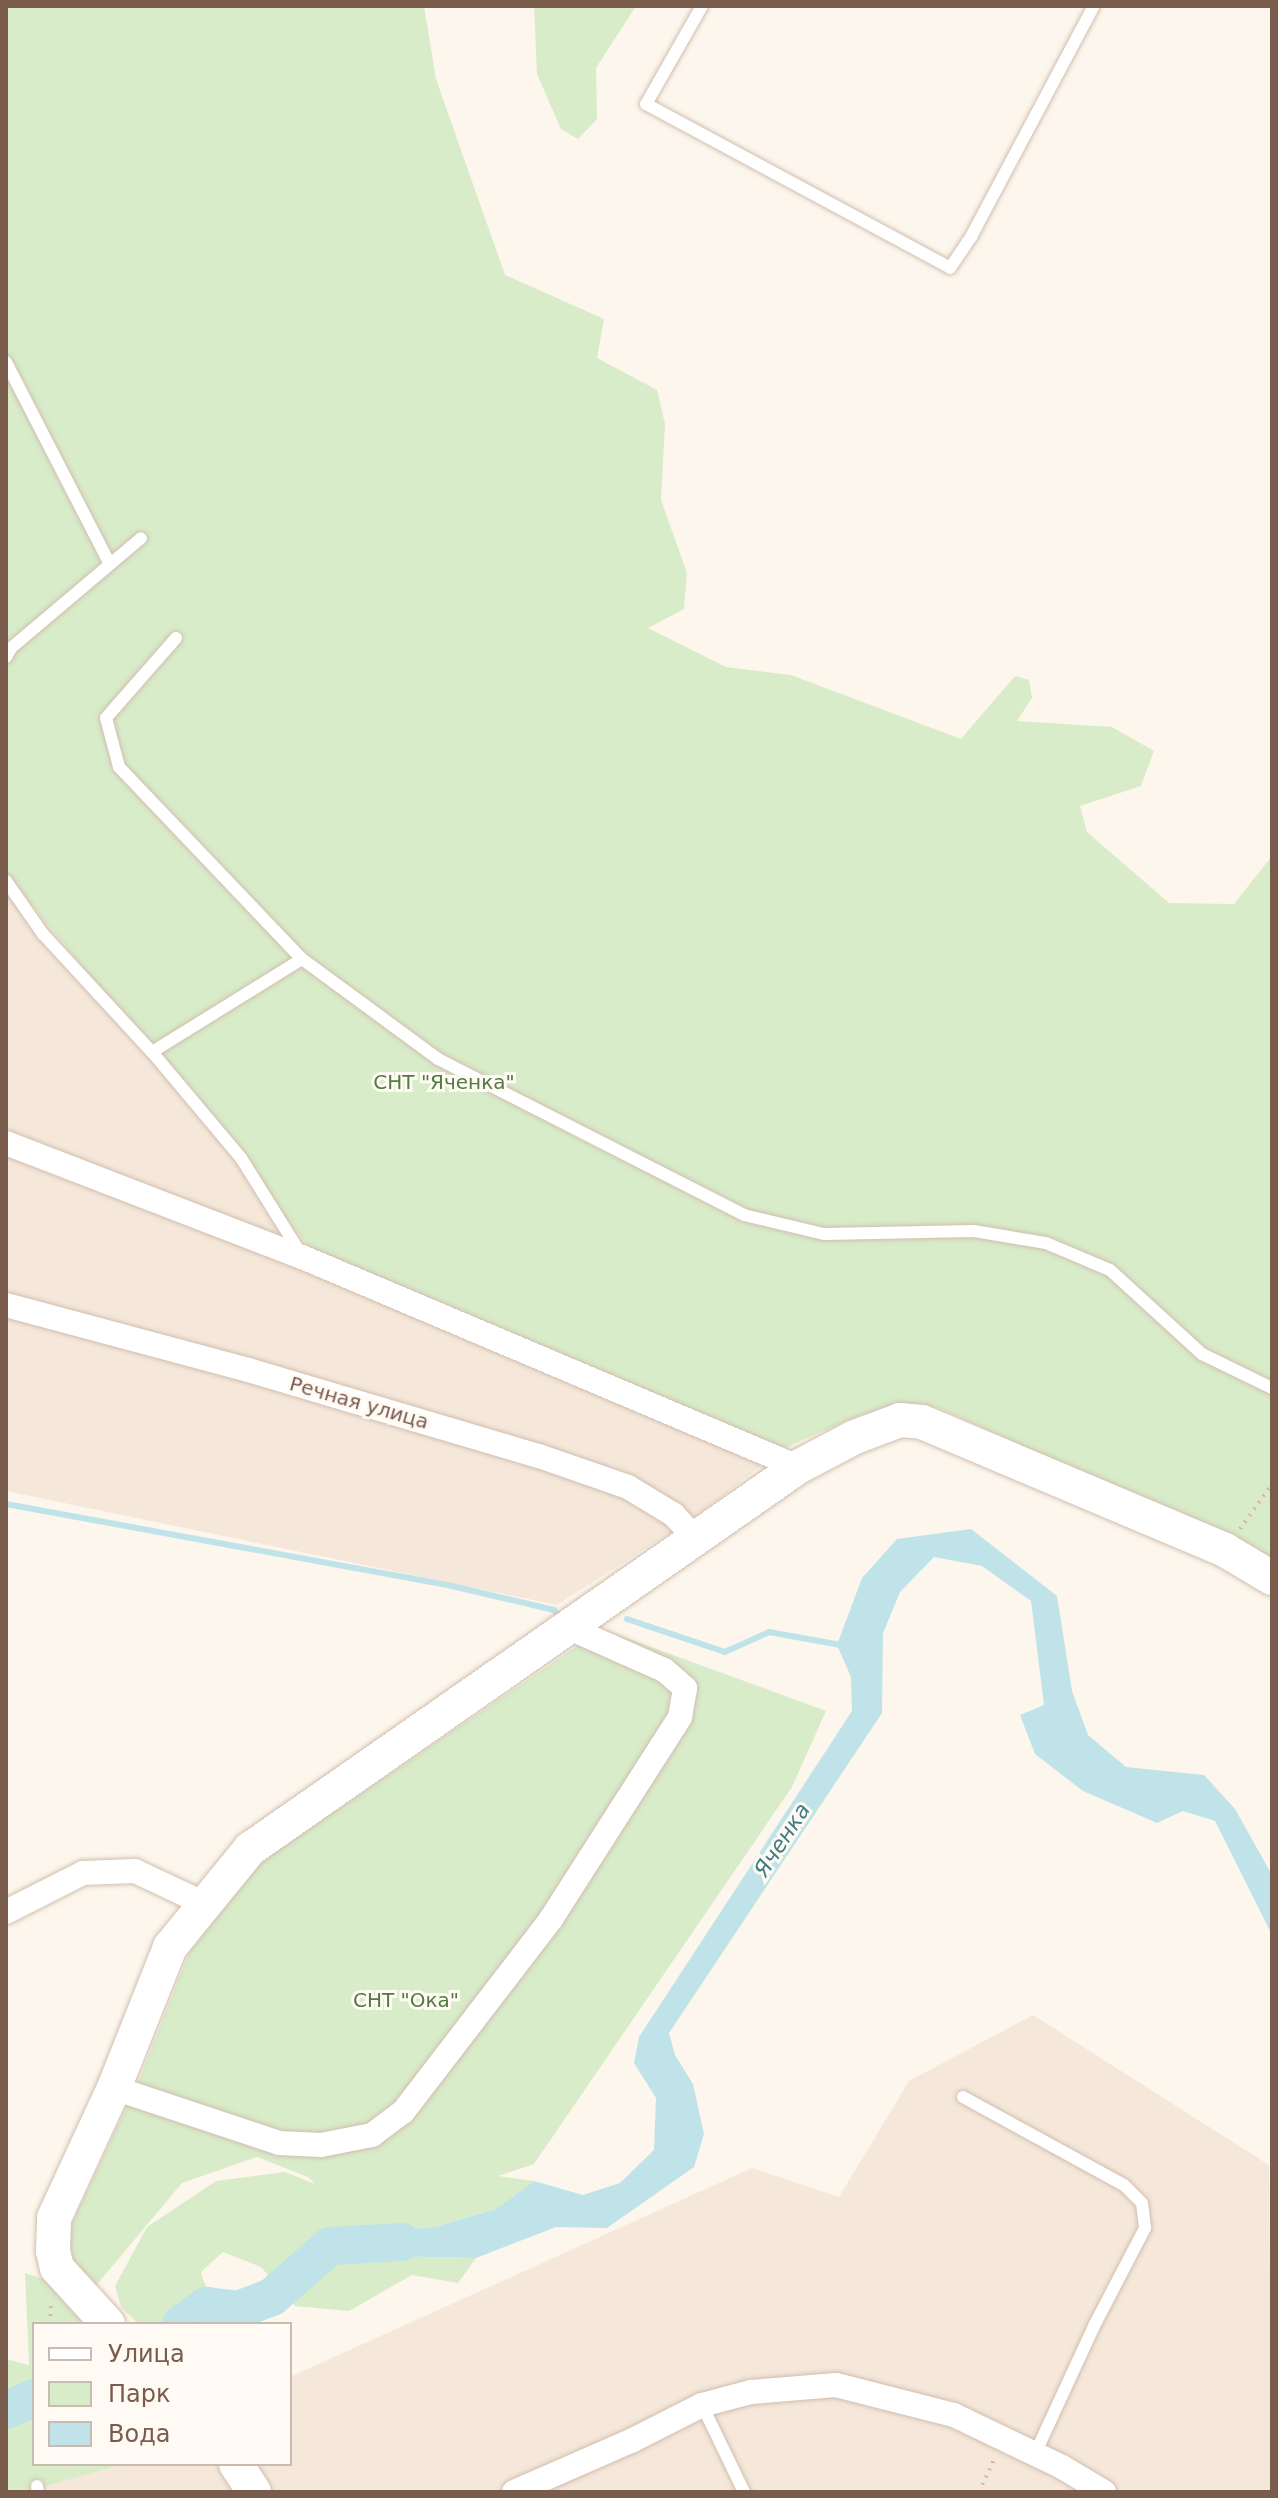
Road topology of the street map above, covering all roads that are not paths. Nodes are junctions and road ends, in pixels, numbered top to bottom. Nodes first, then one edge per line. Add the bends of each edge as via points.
1 (702, 6) edge
2 (1094, 6) edge
3 (6, 362) edge
4 (141, 538) dead end
5 (110, 564) junction
6 (176, 638) dead end
7 (8, 648) edge
8 (6, 881) edge
9 (302, 959) junction
10 (152, 1052) junction
11 (6, 1143) edge
12 (302, 1257) junction
13 (6, 1305) edge
14 (1272, 1388) edge
15 (798, 1467) junction
16 (695, 1538) junction
17 (1272, 1578) edge
18 (567, 1627) junction
19 (205, 1904) junction
20 (6, 1912) edge
21 (114, 2088) junction
22 (963, 2097) dead end
23 (106, 2322) edge
24 (702, 2405) junction
25 (1035, 2454) junction
26 (237, 2466) edge
27 (254, 2492) edge
28 (514, 2492) edge
29 (744, 2492) edge
30 (1104, 2492) edge

1 - 2 lane via 646,104 950,268
3 - 5 lane
4 - 5 lane
5 - 7 lane
6 - 9 lane via 106,718 119,767
8 - 10 lane via 43,934
9 - 10 lane
9 - 14 lane via 438,1059 744,1215 824,1234 974,1231 1046,1243 1110,1270 1202,1354
10 - 12 lane via 241,1158
11 - 12 street
12 - 15 street
13 - 16 street, Речная улица via 539,1456 628,1487 674,1515
15 - 16 street
15 - 17 street via 900,1420 922,1422 1225,1550
16 - 18 street
18 - 19 street via 250,1849
18 - 21 street via 664,1670 685,1688 680,1717 551,1919 403,2112 372,2135 321,2145 279,2143
19 - 20 street via 135,1871 83,1873
19 - 21 street via 170,1947
21 - 23 street via 54,2218 57,2268
22 - 25 lane via 1124,2185 1142,2203 1145,2228
24 - 25 street via 751,2392 836,2385 954,2415
24 - 28 street
24 - 29 lane
25 - 30 street
26 - 27 street

